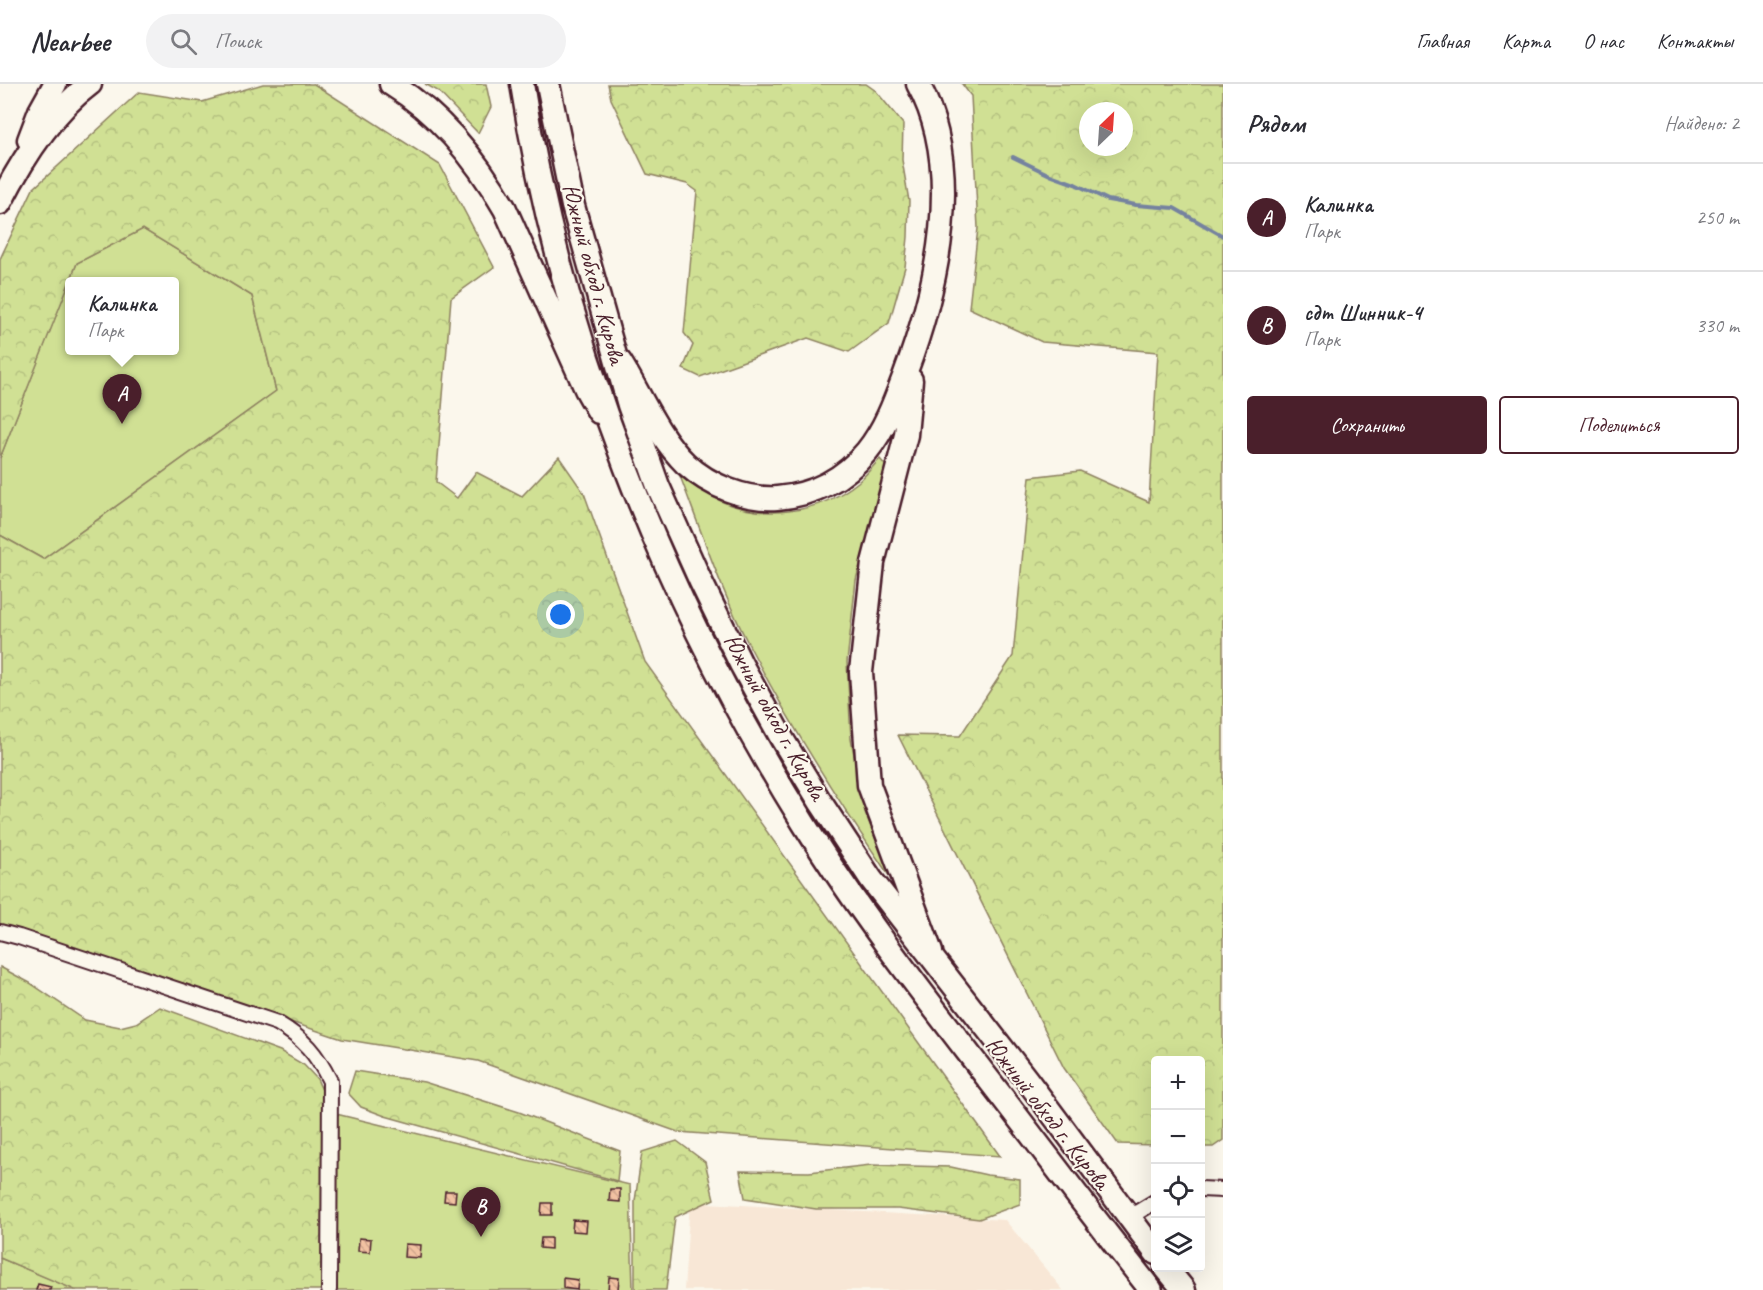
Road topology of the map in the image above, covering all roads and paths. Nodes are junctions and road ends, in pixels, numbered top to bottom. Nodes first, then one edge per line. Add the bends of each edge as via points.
1 (55, 84) edge
2 (90, 84) edge
3 (391, 84) edge
4 (522, 84) edge
5 (548, 84) edge
6 (918, 84) edge
7 (12, 180) junction
8 (0, 203) edge
9 (915, 349) junction
10 (616, 356) junction
11 (612, 433) junction
12 (0, 933) edge
13 (936, 964) junction
14 (1205, 1189) edge
15 (1223, 1190) edge
16 (1151, 1204) edge
17 (1128, 1218) junction
18 (1151, 1248) edge
19 (1170, 1272) edge
20 (329, 1290) edge
21 (1151, 1290) edge
22 (1184, 1290) edge

1 - 7 main road
2 - 7 main road via 59,112
3 - 11 main road via 448,131 490,183 586,388
4 - 11 main road, Южный обход г. Кирова via 545,203
5 - 10 main road, Южный обход г. Кирова via 573,206
6 - 9 main road via 938,139 943,187 937,255
7 - 8 main road
9 - 10 main road via 876,439 855,464 821,487 803,494 769,498 735,492 688,465 658,429
9 - 13 main road via 906,435 873,563 861,672 869,784
10 - 13 main road, Южный обход г. Кирова via 658,486 741,664 821,804 871,879
11 - 21 main road, Южный обход г. Кирова via 691,619 729,695 803,823 921,991
12 - 20 street via 277,1023 308,1046 330,1081
13 - 17 main road, Южный обход г. Кирова
14 - 15 street
16 - 17 street
17 - 18 main road, Южный обход г. Кирова
19 - 22 main road

